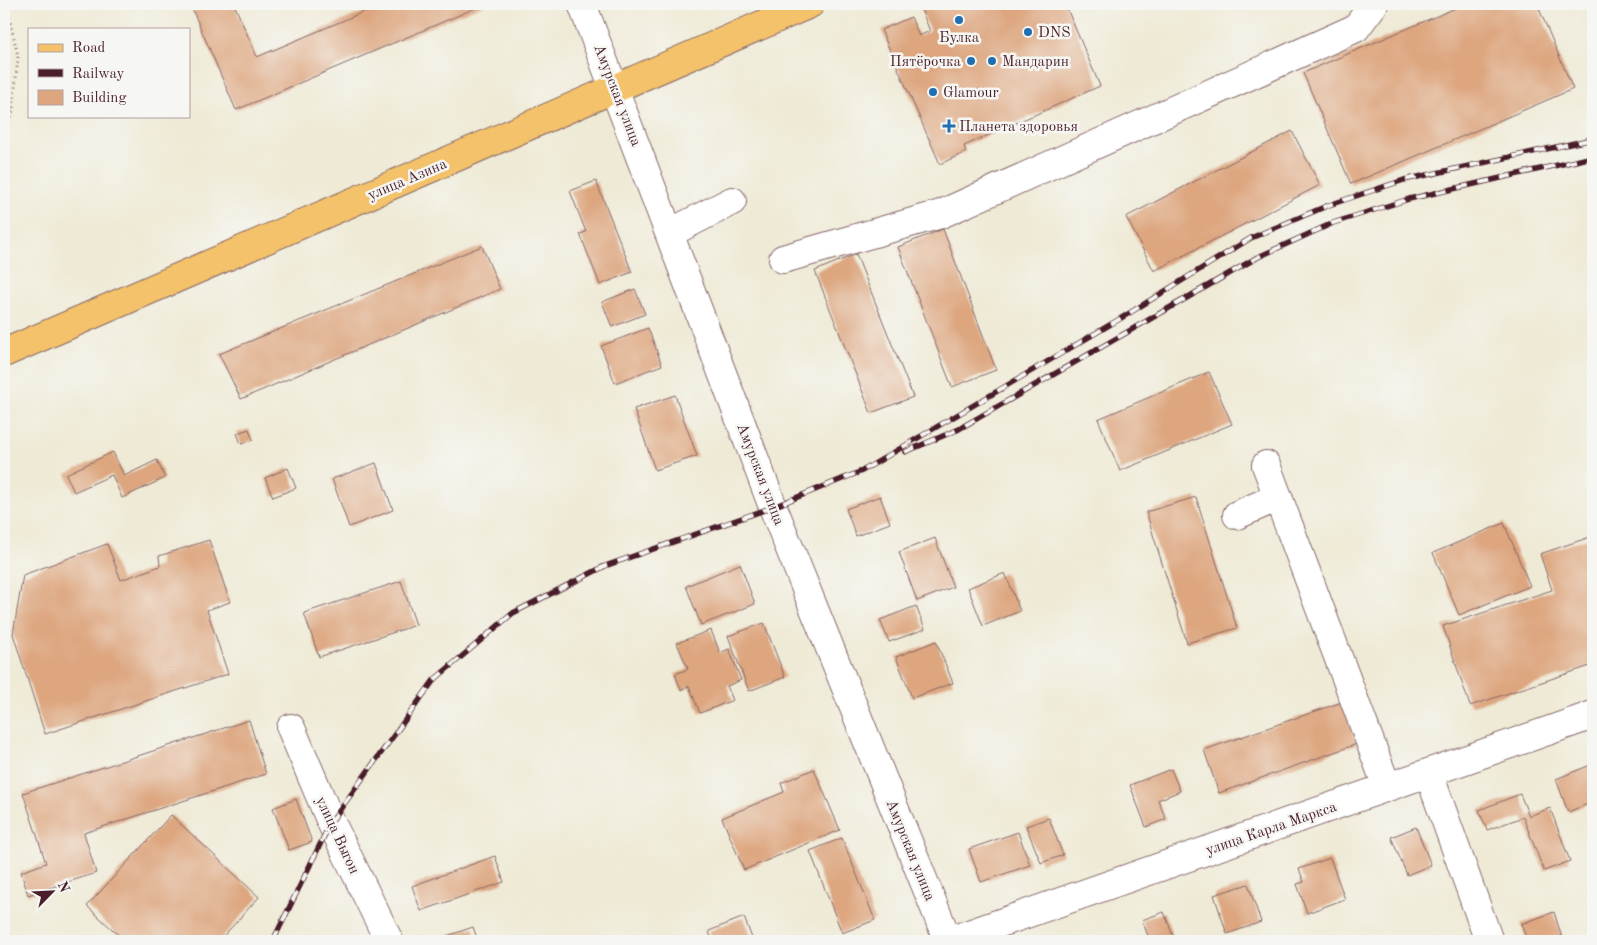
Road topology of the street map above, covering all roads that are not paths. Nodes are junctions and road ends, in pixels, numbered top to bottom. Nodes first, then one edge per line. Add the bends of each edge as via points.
1 (582, 4) edge
2 (810, 4) edge
3 (1374, 4) edge
4 (615, 88) junction
5 (732, 201) dead end
6 (670, 232) junction
7 (783, 259) dead end
8 (4, 353) edge
9 (1266, 465) dead end
10 (1278, 497) junction
11 (1236, 515) dead end
12 (1593, 715) edge
13 (291, 728) dead end
14 (1429, 774) junction
15 (1387, 787) junction
16 (389, 941) edge
17 (948, 941) edge
18 (1490, 941) edge

1 - 4 street, Амурская улица
2 - 4 main road, улица Азина
3 - 7 street via 1356,28 941,214
4 - 6 street, Амурская улица
4 - 8 main road, улица Азина
5 - 6 street
6 - 17 street, Амурская улица via 773,507
9 - 10 street
10 - 11 street
10 - 15 street
12 - 14 street, улица Карла Маркса
13 - 16 street, улица Выгон via 330,822
14 - 15 street, улица Карла Маркса
14 - 18 street
15 - 17 street, улица Карла Маркса

